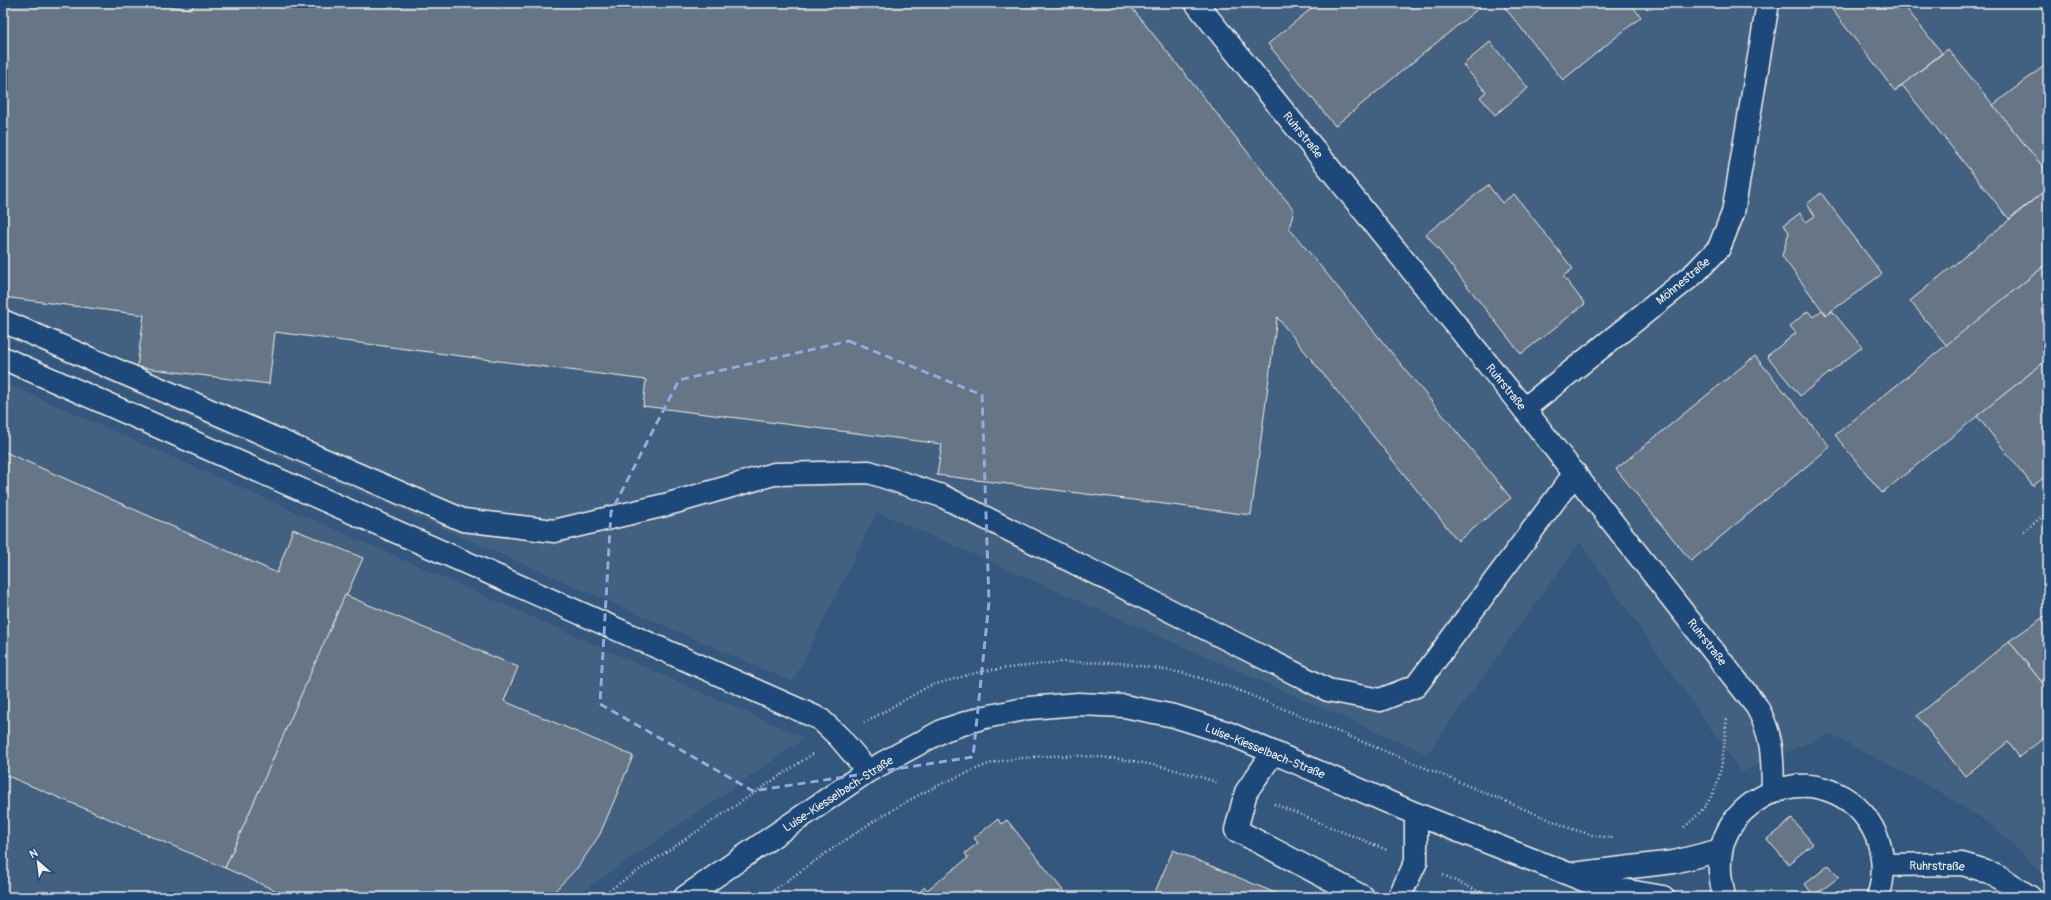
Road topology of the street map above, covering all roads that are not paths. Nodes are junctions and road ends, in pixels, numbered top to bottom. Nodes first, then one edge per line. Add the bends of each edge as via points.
1 (1196, 3) edge
2 (1768, 3) edge
3 (3, 321) edge
4 (3, 358) edge
5 (1524, 409) junction
6 (1575, 473) junction
7 (1273, 753) junction
8 (868, 771) junction
9 (1773, 791) junction
10 (1416, 814) junction
11 (1721, 850) junction
12 (1884, 865) junction
13 (1569, 875) junction
14 (685, 897) edge
15 (1363, 897) edge
16 (1399, 897) edge
17 (1663, 897) edge
18 (1724, 897) edge
19 (1878, 897) edge
20 (2030, 897) edge

1 - 5 street, Ruhrstraße
2 - 5 street, Möhnestraße via 1733,213 1719,248 1695,273
3 - 6 street via 464,520 554,531 665,505 774,474 869,472 942,496 1328,690 1380,700 1416,686
4 - 8 street via 820,720 839,737
5 - 6 street, Ruhrstraße
6 - 9 street, Ruhrstraße via 1758,707 1771,742
7 - 8 street, Luise-Kiesselbach-Straße via 1228,733 1174,716 1124,706 1078,704 1029,708 981,718 944,730
7 - 10 street, Luise-Kiesselbach-Straße
7 - 15 street via 1246,792 1236,830
8 - 14 street, Luise-Kiesselbach-Straße
9 - 11 street via 1751,803 1732,824
9 - 12 street via 1794,786 1816,787 1837,794 1856,807 1870,823 1880,843
10 - 13 street, Luise-Kiesselbach-Straße
10 - 16 street via 1416,862
11 - 13 street, Luise-Kiesselbach-Straße via 1674,862
11 - 18 street via 1719,873
12 - 19 street
12 - 20 street, Ruhrstraße via 1962,864 2000,878
13 - 17 street, Luise-Kiesselbach-Straße via 1599,886

